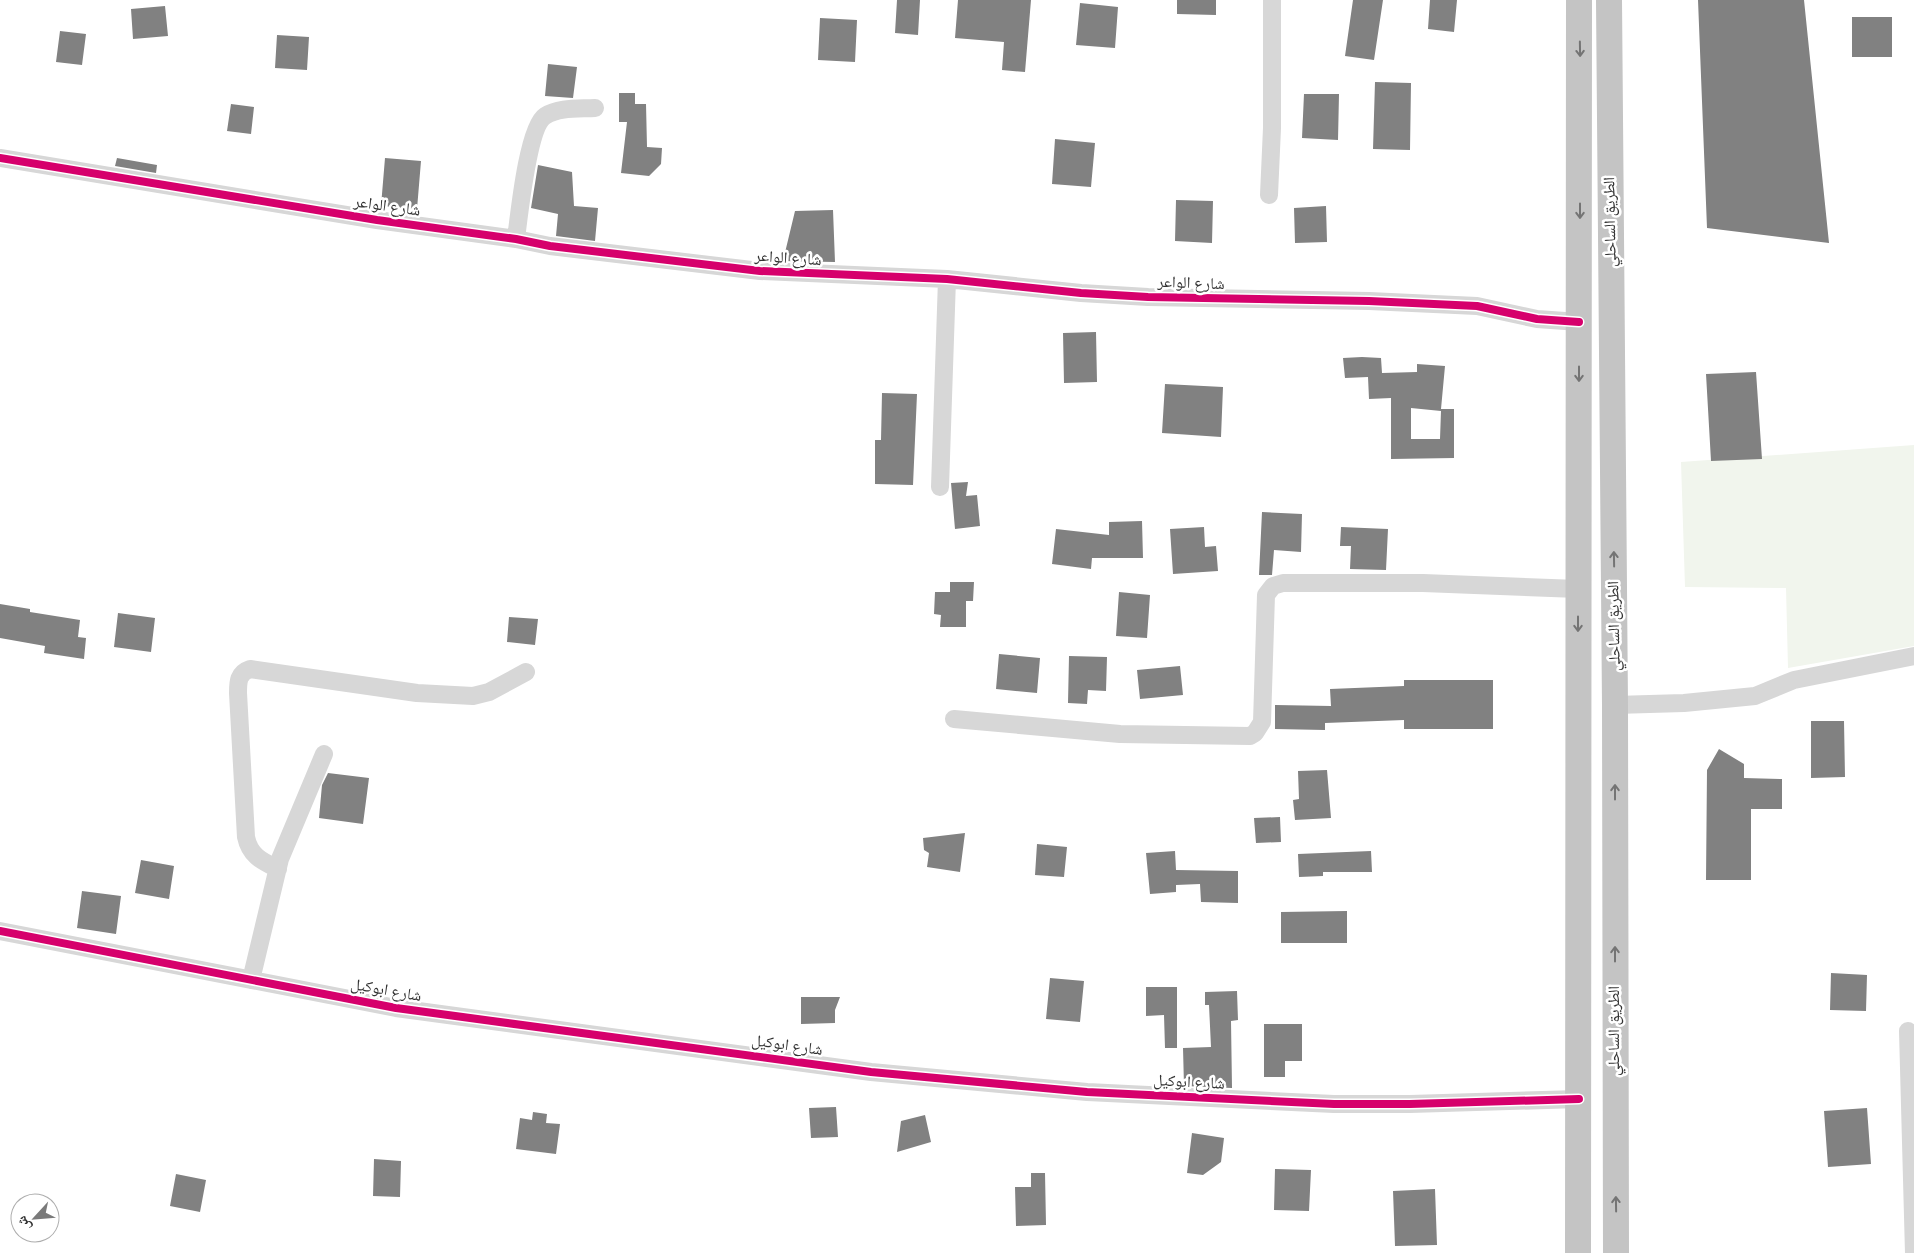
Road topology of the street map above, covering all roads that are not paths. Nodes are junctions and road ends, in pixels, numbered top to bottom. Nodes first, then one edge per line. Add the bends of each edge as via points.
1 (1272, 0) edge
2 (1579, 0) edge
3 (1609, 0) edge
4 (595, 108) dead end
5 (0, 158) edge
6 (1269, 194) dead end
7 (516, 239) junction
8 (947, 279) junction
9 (1580, 322) junction
10 (940, 487) dead end
11 (1578, 589) junction
12 (1914, 656) edge
13 (526, 672) dead end
14 (1615, 705) junction
15 (954, 720) dead end
16 (324, 754) dead end
17 (278, 868) junction
18 (0, 931) edge
19 (251, 980) junction
20 (1908, 1031) dead end
21 (1579, 1099) junction
22 (1578, 1253) edge
23 (1616, 1253) edge
24 (1914, 1253) edge

1 - 6 street
2 -> 9 highway, الطريق الساحلي
14 -> 3 highway, الطريق الساحلي
4 - 7 street via 557,110 541,120 533,138
5 - 7 street, شارع الواعر via 377,220
7 - 8 street, شارع الواعر via 550,246 760,271
8 - 9 street, شارع الواعر via 1148,297 1477,306 1537,319
8 - 10 street
9 -> 11 highway, الطريق الساحلي
11 - 15 street via 1422,583 1283,583 1273,586 1266,595 1262,722 1256,733 1250,736 1120,734
11 -> 21 highway, الطريق الساحلي
12 - 14 street via 1794,680 1755,696
13 - 17 street via 489,692 473,696 417,693 250,669 242,672 238,693 246,838 254,855
23 -> 14 highway, الطريق الساحلي
16 - 17 street
17 - 19 street
18 - 19 street, شارع ابوكيل
19 - 21 street, شارع ابوكيل via 396,1008 871,1072 993,1085 1371,1105
20 - 24 street
21 - 22 highway, الطريق الساحلي

